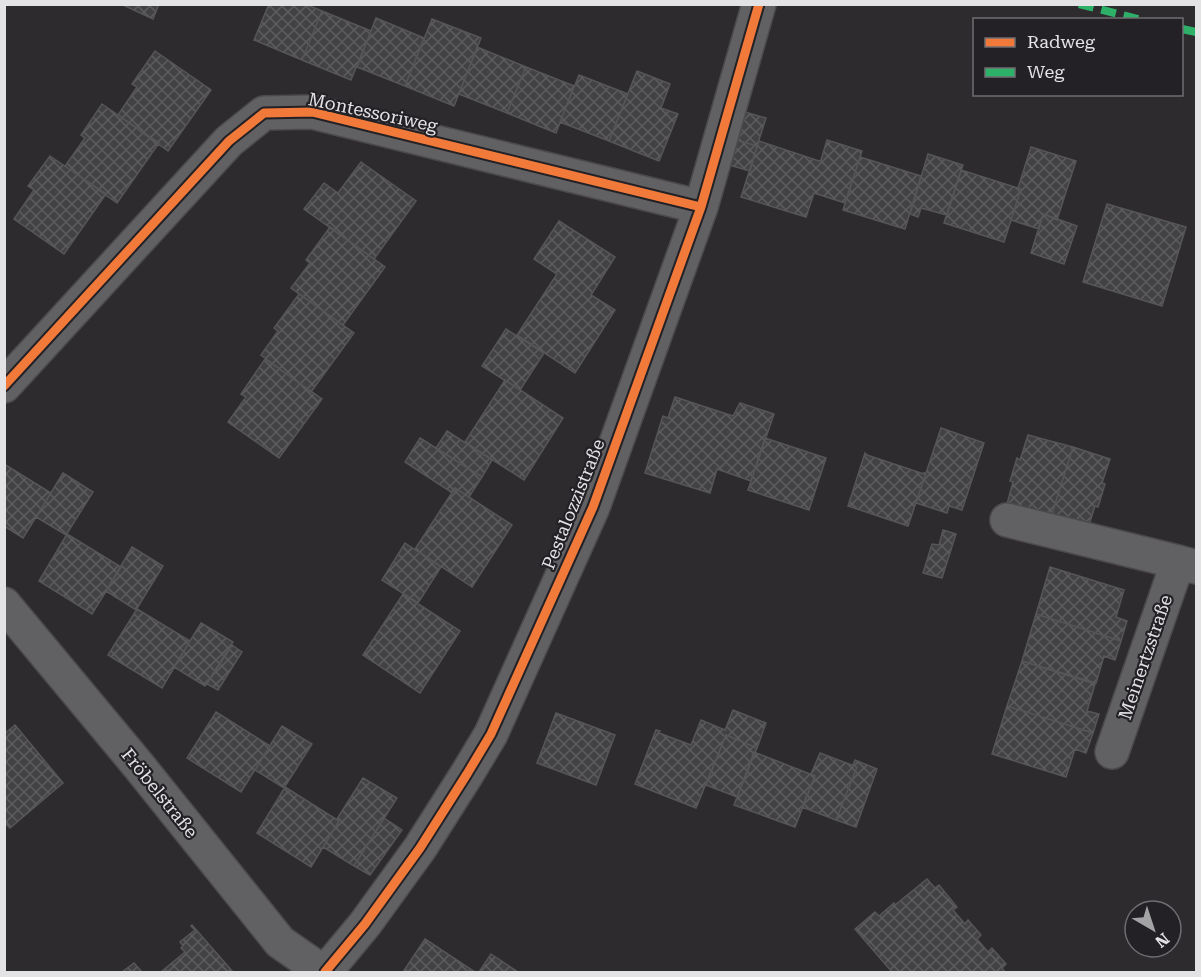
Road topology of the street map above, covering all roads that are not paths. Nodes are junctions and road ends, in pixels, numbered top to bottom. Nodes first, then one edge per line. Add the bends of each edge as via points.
1 (759, 4) edge
2 (701, 207) junction
3 (4, 387) edge
4 (1007, 520) dead end
5 (1187, 565) edge
6 (4, 604) edge
7 (1112, 752) dead end
8 (324, 972) edge

1 - 2 street, Pestalozzistraße
2 - 3 street, Montessoriweg via 312,112 264,113 229,141
2 - 8 street, Pestalozzistraße via 594,507 490,734 420,848 365,924
4 - 5 street, Meinertzstraße
5 - 7 street, Meinertzstraße
6 - 8 street, Fröbelstraße via 280,942

